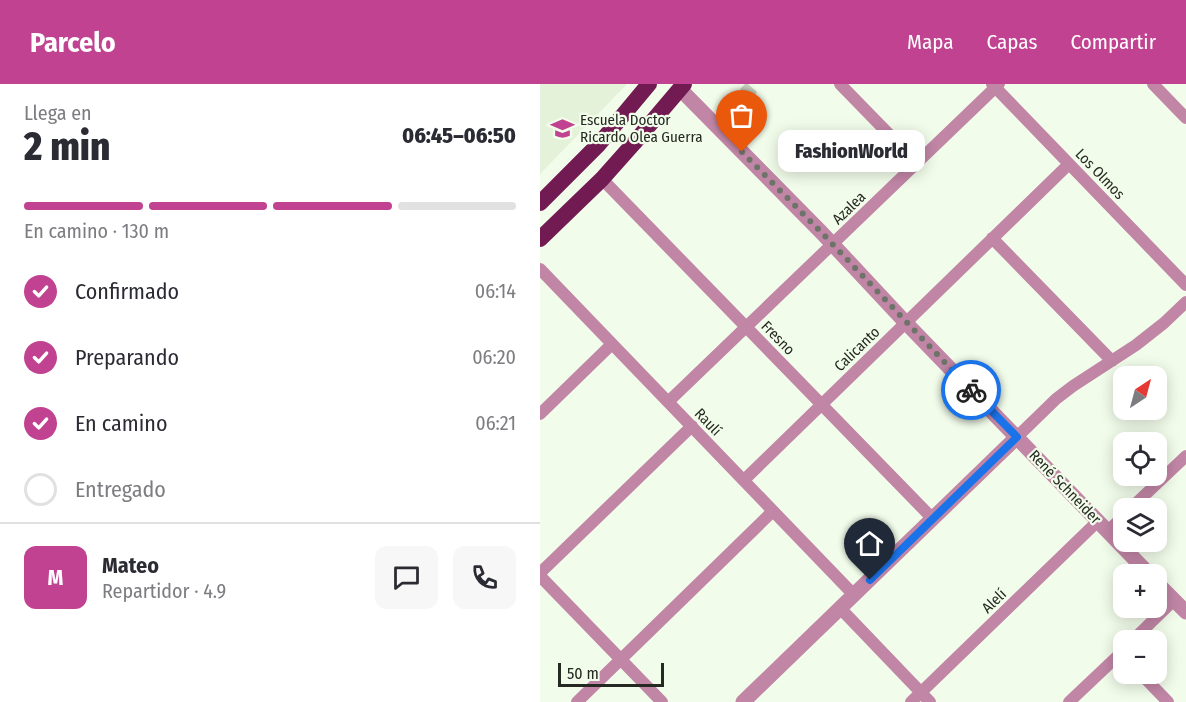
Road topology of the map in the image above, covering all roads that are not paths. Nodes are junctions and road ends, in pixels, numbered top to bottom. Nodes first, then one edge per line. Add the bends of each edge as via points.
1 (649, 84) edge
2 (840, 84) edge
3 (1153, 84) edge
4 (995, 85) edge
5 (682, 87) edge
6 (1186, 118) edge
7 (917, 163) junction
8 (1069, 164) junction
9 (602, 179) junction
10 (540, 203) edge
11 (992, 238) junction
12 (540, 239) edge
13 (832, 245) junction
14 (540, 269) edge
15 (1186, 285) edge
16 (1186, 302) edge
17 (906, 323) junction
18 (746, 327) junction
19 (612, 344) junction
20 (1112, 361) junction
21 (668, 402) junction
22 (821, 405) junction
23 (540, 414) edge
24 (692, 426) junction
25 (1017, 437) junction
26 (1186, 456) edge
27 (744, 480) junction
28 (1142, 498) edge
29 (773, 511) junction
30 (933, 519) junction
31 (1113, 521) edge
32 (1103, 526) junction
33 (1139, 564) edge
34 (540, 575) edge
35 (1167, 593) edge
36 (854, 595) junction
37 (840, 608) junction
38 (1183, 608) edge
39 (1149, 630) edge
40 (621, 659) junction
41 (1113, 661) edge
42 (1151, 684) edge
43 (921, 692) junction
44 (576, 702) edge
45 (662, 702) edge
46 (743, 702) edge
47 (911, 702) edge
48 (930, 702) edge
49 (1069, 702) edge
50 (1168, 702) edge

1 - 10 highway via 604,138
2 - 7 street
3 - 6 street
4 - 7 street, Azalea
4 - 8 street, Los Olmos
5 - 9 highway
5 - 13 street, René Schneider
7 - 13 street, Azalea
8 - 11 street, Calicanto
8 - 15 street, Los Olmos
9 - 12 highway
9 - 18 street, Fresno
11 - 17 street, Calicanto
11 - 20 street
13 - 17 street, René Schneider
13 - 18 street, Azalea
14 - 19 street, Raulí
16 - 20 street
17 - 22 street, Calicanto
17 - 25 street, René Schneider
18 - 21 street, Azalea
18 - 22 street, Fresno
19 - 21 street, Raulí
19 - 23 street
20 - 25 street via 1056,399
21 - 24 street, Raulí
22 - 27 street, Calicanto
22 - 30 street, Fresno
24 - 27 street, Raulí
24 - 34 street
25 - 30 street
25 - 32 street, René Schneider
26 - 28 street
27 - 29 street, Raulí
29 - 36 street, Raulí
29 - 40 street
30 - 36 street
31 - 32 street, Alelí
32 - 33 street, René Schneider
32 - 43 street, Alelí
34 - 40 street
35 - 38 street
36 - 37 street
37 - 43 street
37 - 46 street
38 - 39 street
40 - 44 street
40 - 45 street
41 - 49 street
42 - 50 street
43 - 47 street, Alelí
43 - 48 street

